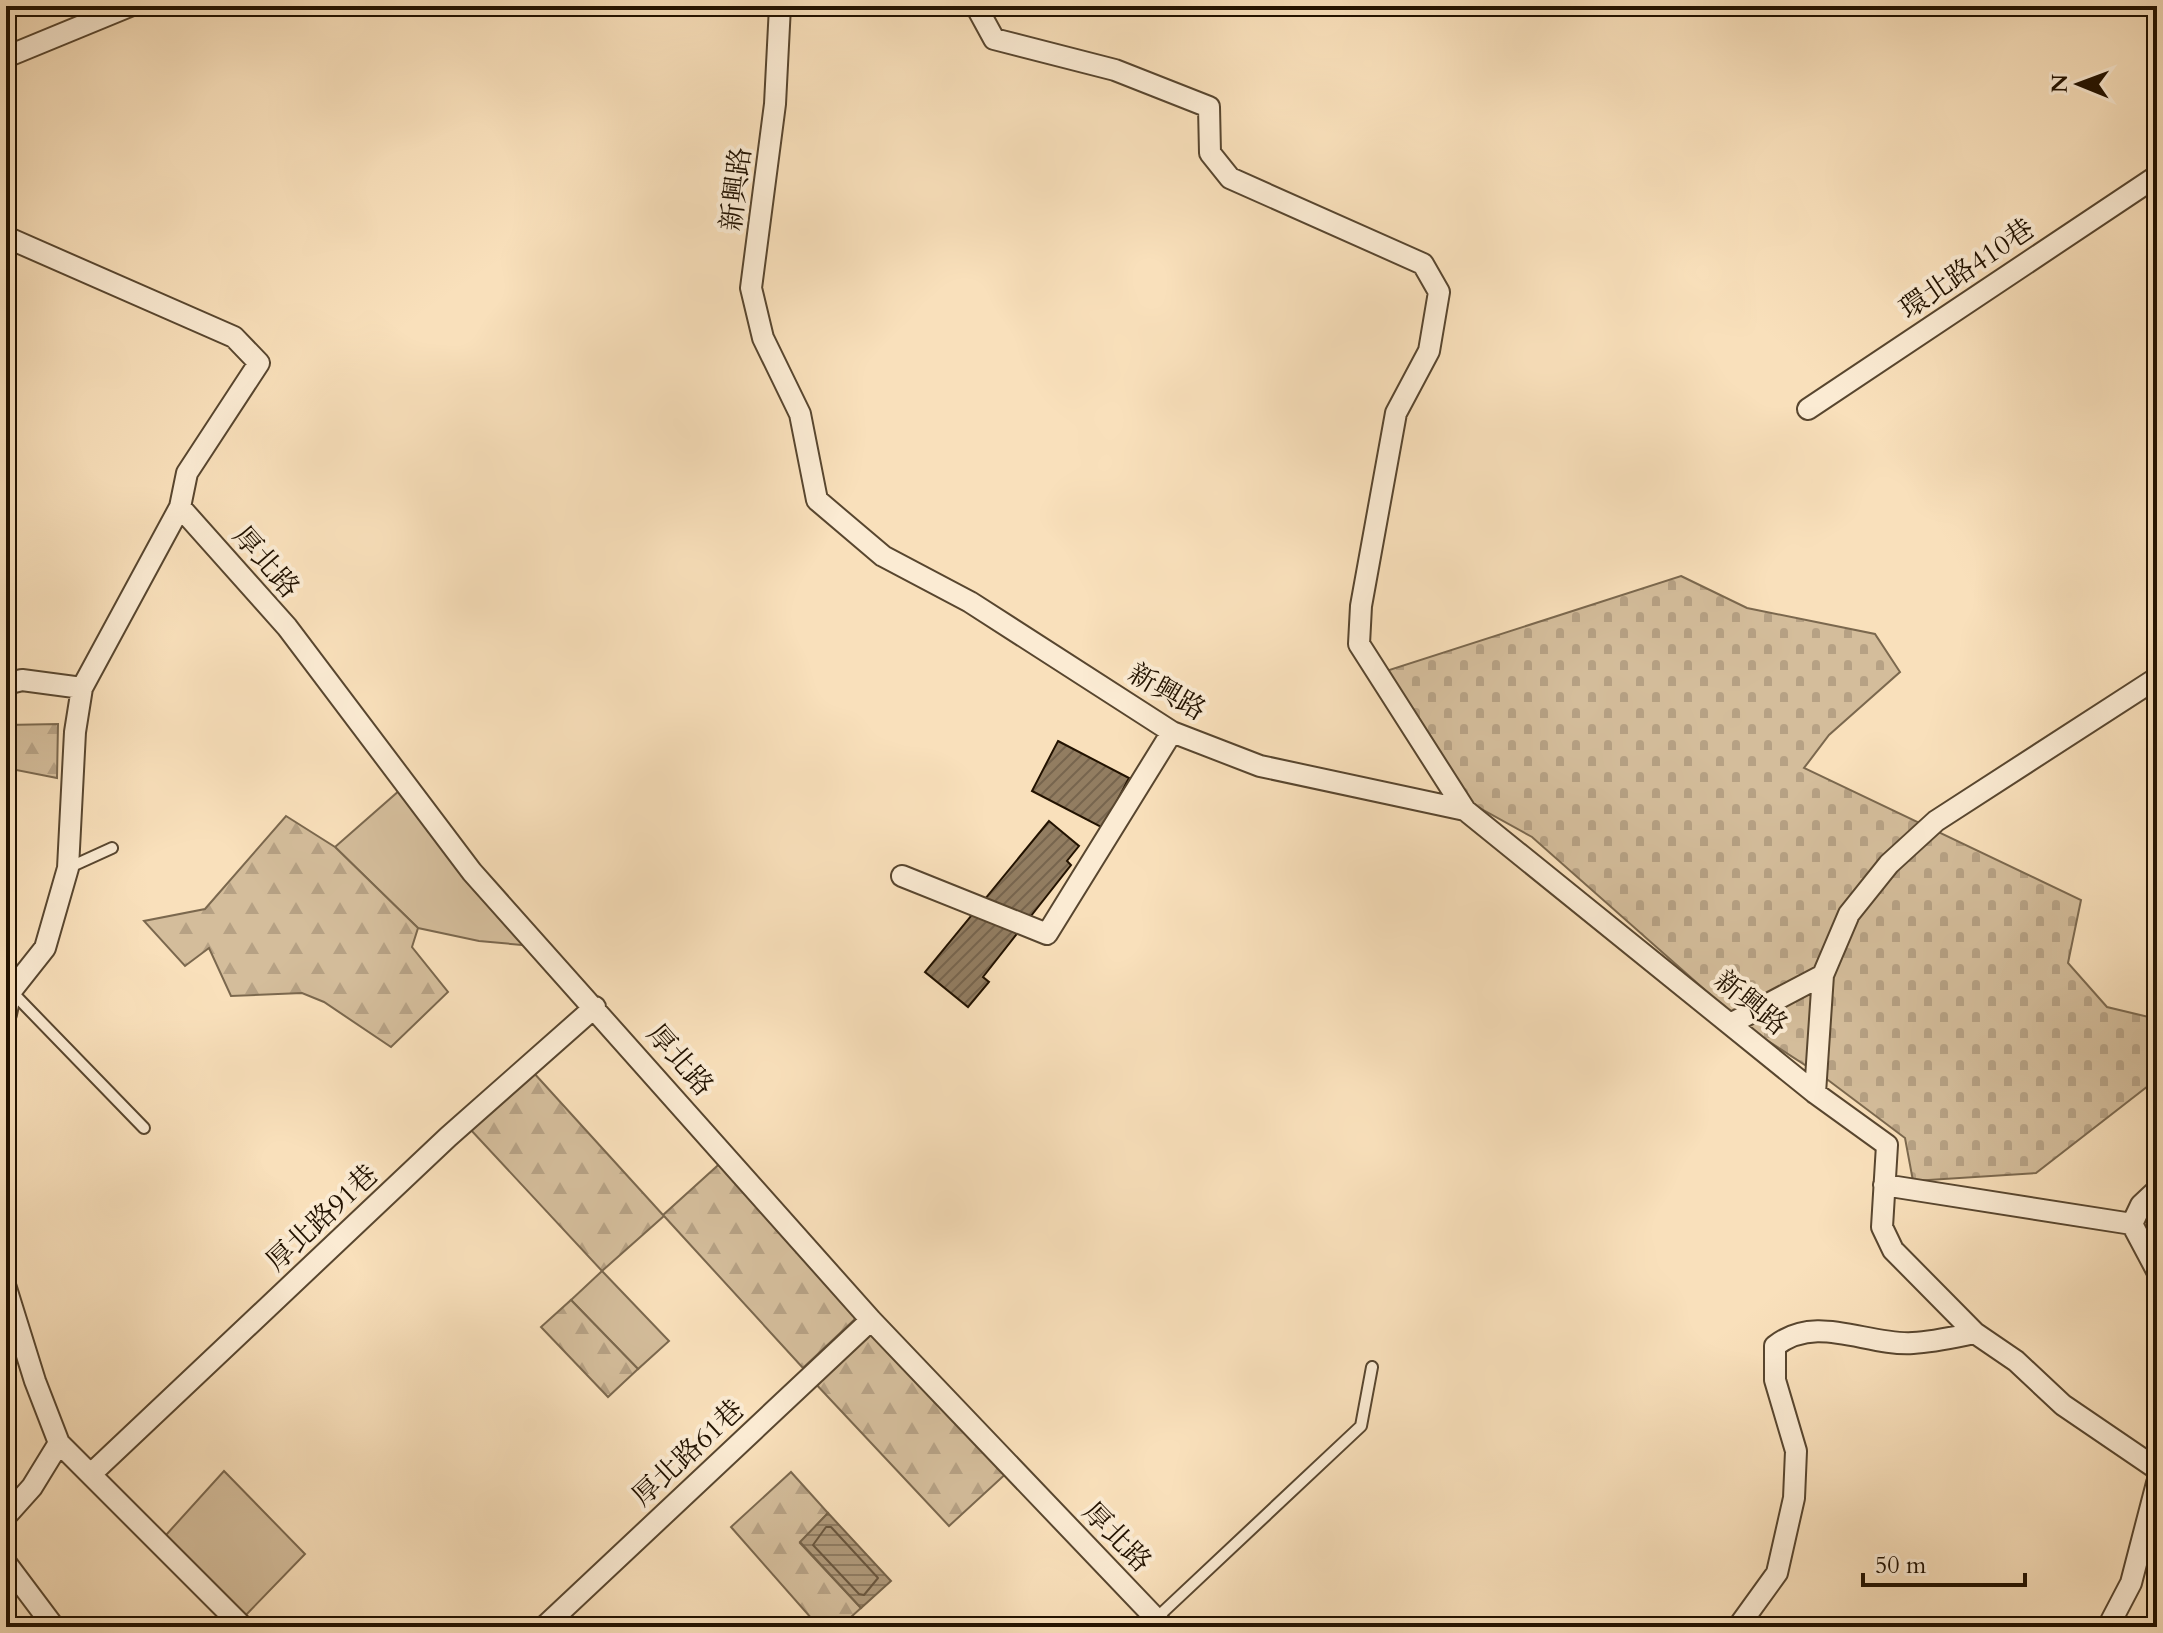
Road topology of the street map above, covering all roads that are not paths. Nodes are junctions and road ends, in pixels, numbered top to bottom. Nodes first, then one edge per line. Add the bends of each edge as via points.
1 (130, 6) edge
2 (780, 6) edge
3 (976, 6) edge
4 (6, 57) edge
5 (2157, 176) edge
6 (6, 237) edge
7 (1808, 409) dead end
8 (180, 507) junction
9 (2157, 678) edge
10 (6, 684) edge
11 (82, 688) junction
12 (1172, 732) junction
13 (1465, 810) junction
14 (112, 848) dead end
15 (68, 868) junction
16 (902, 876) dead end
17 (1823, 975) junction
18 (11, 991) junction
19 (595, 1007) junction
20 (6, 1014) edge
21 (1732, 1023) junction
22 (1815, 1093) junction
23 (144, 1128) dead end
24 (1884, 1185) junction
25 (2157, 1190) edge
26 (2132, 1224) junction
27 (2157, 1271) edge
28 (6, 1288) edge
29 (871, 1320) junction
30 (1975, 1333) junction
31 (1372, 1367) dead end
32 (59, 1443) junction
33 (2157, 1469) edge
34 (91, 1474) junction
35 (2157, 1483) edge
36 (6, 1516) edge
37 (6, 1563) edge
38 (1156, 1624) edge
39 (54, 1627) edge
40 (243, 1627) edge
41 (544, 1627) edge
42 (1738, 1627) edge
43 (2108, 1627) edge

1 - 4 street
2 - 12 street, 新興路 via 775,104 751,288 763,338 800,414 817,500 883,556 970,602
3 - 13 street via 994,39 1115,70 1209,107 1210,153 1230,178 1423,264 1439,292 1429,351 1396,413 1361,606 1359,644
5 - 7 street, 環北路410巷
6 - 8 street via 234,337 259,363 187,473
8 - 11 street
8 - 19 street, 厚北路 via 287,627 472,872
9 - 17 street via 1936,821 1889,864 1849,914
10 - 11 street via 22,680
11 - 15 street
12 - 13 street, 新興路 via 1260,766
12 - 16 street via 1047,934
13 - 21 street, 新興路
14 - 15 lane
15 - 18 street via 45,948
17 - 21 street
17 - 22 street
18 - 20 street
18 - 23 lane
19 - 29 street, 厚北路
19 - 34 street, 厚北路91巷 via 448,1137
21 - 22 street, 新興路
22 - 24 street, 新興路 via 1887,1145
24 - 26 street
24 - 30 street via 1882,1227 1893,1250
25 - 26 street via 2141,1205
26 - 27 street
28 - 32 street
29 - 38 street, 厚北路
29 - 41 street, 厚北路61巷
30 - 33 street via 2016,1361 2063,1405
30 - 42 street via 1911,1344 1820,1330 1787,1336 1775,1346 1775,1380 1796,1451 1794,1498 1777,1573
31 - 38 lane via 1361,1426
32 - 34 street
32 - 36 street via 32,1487
34 - 40 street
35 - 43 street via 2131,1583
37 - 39 street

